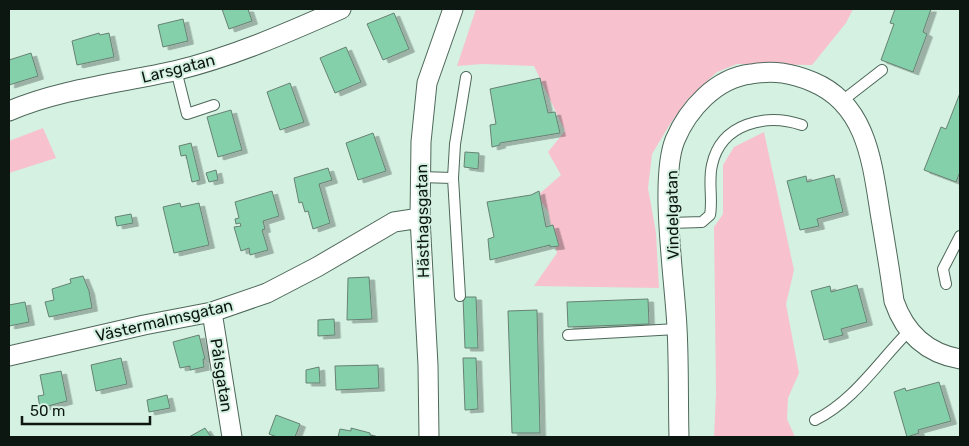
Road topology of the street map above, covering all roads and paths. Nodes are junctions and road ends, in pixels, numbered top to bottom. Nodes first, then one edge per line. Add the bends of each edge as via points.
1 (341, 9) edge
2 (453, 9) edge
3 (176, 70) junction
4 (882, 70) dead end
5 (466, 77) dead end
6 (842, 101) junction
7 (214, 105) dead end
8 (9, 111) edge
9 (802, 126) dead end
10 (420, 177) junction
11 (454, 178) junction
12 (420, 218) junction
13 (670, 223) junction
14 (960, 236) edge
15 (946, 284) dead end
16 (460, 296) dead end
17 (212, 312) junction
18 (677, 329) junction
19 (909, 331) junction
20 (568, 335) dead end
21 (9, 356) edge
22 (960, 359) edge
23 (815, 420) dead end
24 (232, 437) edge
25 (429, 437) edge
26 (679, 437) edge

1 - 3 street, Larsgatan via 230,55
2 - 10 street, Hästhagsgatan via 428,83
3 - 7 lane via 187,114
3 - 8 street, Larsgatan via 33,101
4 - 6 lane
5 - 11 lane via 455,144
6 - 13 street, Vindelgatan via 818,84 785,72 746,74 728,80 709,93 688,115 674,142 669,172
6 - 19 street, Vindelgatan via 860,125 872,160 894,301
9 - 13 lane via 768,119 740,128 726,139 712,165 710,215 702,222
10 - 11 lane
10 - 12 street, Hästhagsgatan
11 - 16 lane
12 - 17 street, Västermalmsgatan via 394,222 267,293
12 - 25 street, Hästhagsgatan
13 - 18 street, Vindelgatan
14 - 15 lane via 942,269
17 - 21 street, Västermalmsgatan via 144,324
17 - 24 street, Pålsgatan
18 - 20 lane
18 - 26 street, Vindelgatan
19 - 22 street, Vindelgatan via 920,343 940,354
19 - 23 lane via 844,402

